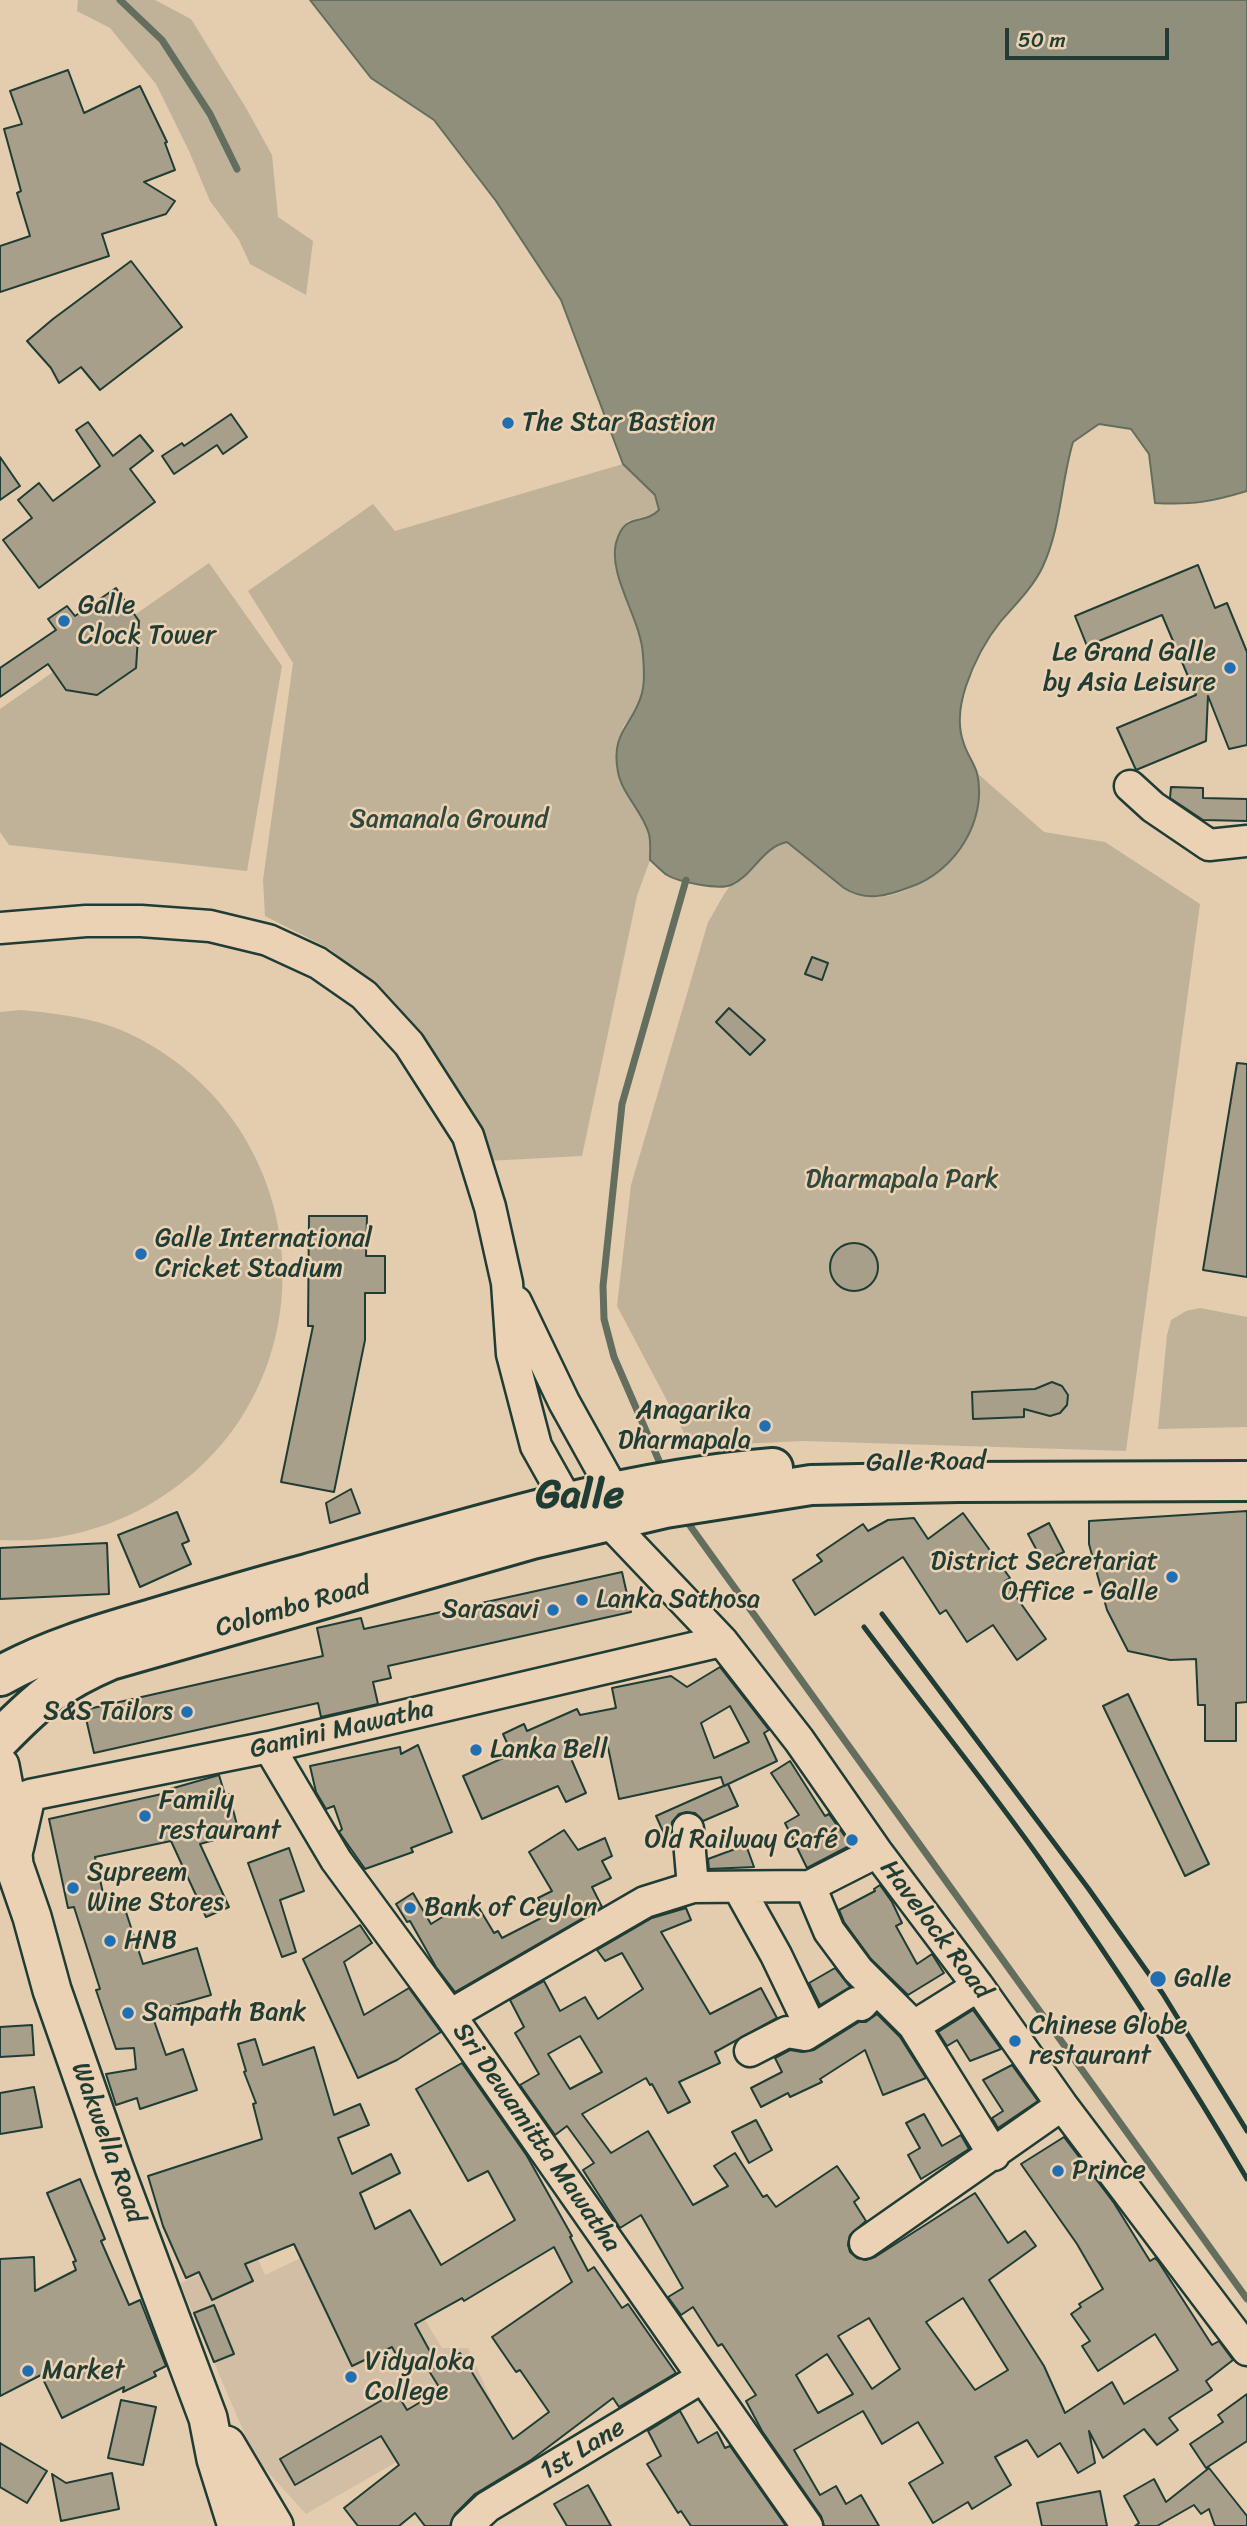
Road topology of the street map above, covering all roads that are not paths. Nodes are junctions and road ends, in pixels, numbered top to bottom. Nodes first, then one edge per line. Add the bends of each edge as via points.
1 (1130, 786) dead end
2 (1247, 841) edge
3 (0, 928) edge
4 (507, 1283) junction
5 (1247, 1461) edge
6 (1247, 1481) edge
7 (715, 1487) junction
8 (568, 1503) junction
9 (610, 1503) junction
10 (722, 1641) junction
11 (0, 1676) edge
12 (0, 1739) edge
13 (269, 1747) junction
14 (0, 1766) edge
15 (688, 1829) dead end
16 (877, 1852) junction
17 (7, 1854) edge
18 (810, 1886) junction
19 (693, 1887) junction
20 (738, 1887) junction
21 (978, 1986) junction
22 (876, 1989) junction
23 (450, 2014) junction
24 (914, 2026) junction
25 (812, 2030) junction
26 (750, 2051) dead end
27 (1062, 2105) junction
28 (993, 2155) junction
29 (865, 2243) dead end
30 (1247, 2350) edge
31 (703, 2378) junction
32 (208, 2418) junction
33 (237, 2526) edge
34 (274, 2526) edge
35 (467, 2526) edge
36 (807, 2526) edge

1 - 2 street via 1209,845
3 - 4 street via 86,921 210,926 268,940 318,963 365,995 409,1044 468,1136
4 - 8 street via 512,1354 536,1446
4 - 9 street, Havelock Road
5 - 7 highway, Galle Road via 810,1465
6 - 7 highway, Galle Road
7 - 9 highway, Galle Road
8 - 9 highway, Colombo Road
8 - 11 highway, Colombo Road via 61,1647
9 - 10 street, Havelock Road
9 - 12 highway, Colombo Road via 532,1539 110,1660 53,1689
10 - 13 street, Gamini Mawatha
10 - 16 street, Havelock Road via 835,1788
13 - 17 street, Gamini Mawatha via 30,1796
13 - 23 street, Sri Dewamitta Mawatha via 336,1860
14 - 17 main road, Wakwella Road via 10,1819
15 - 19 street
16 - 18 street
16 - 21 street, Havelock Road
17 - 32 main road, Wakwella Road via 114,2167
18 - 20 street
18 - 22 street via 829,1931
19 - 20 street
19 - 23 street via 645,1902
20 - 25 street
21 - 24 street
21 - 27 street, Havelock Road
22 - 24 street
22 - 25 street via 861,2005 856,2003
23 - 31 street, Sri Dewamitta Mawatha
24 - 28 street
25 - 26 street via 805,2035 787,2032
27 - 28 street
27 - 30 street, Havelock Road
28 - 29 street
31 - 35 street, 1st Lane via 487,2507
31 - 36 street, Sri Dewamitta Mawatha
32 - 33 main road, Wakwella Road
32 - 34 main road, Wakwella Road

